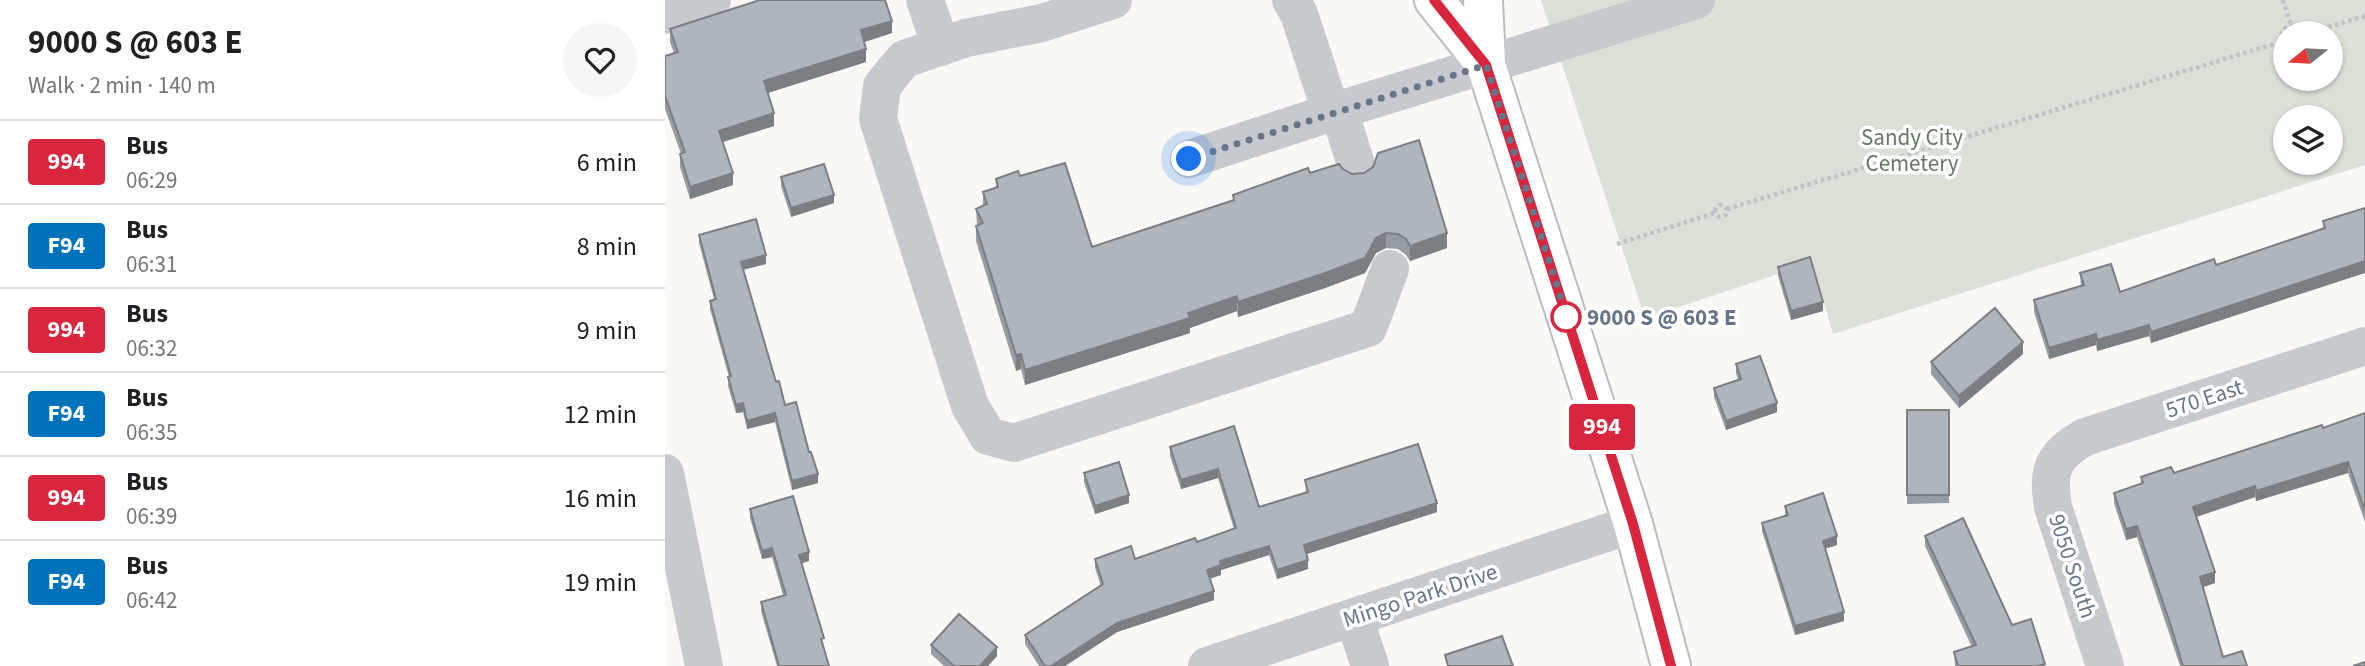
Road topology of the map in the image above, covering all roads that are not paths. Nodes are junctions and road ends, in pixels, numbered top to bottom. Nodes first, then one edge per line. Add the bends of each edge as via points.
1 (712, 0) edge
2 (925, 0) edge
3 (1113, 0) edge
4 (1291, 0) edge
5 (1434, 0) edge
6 (1483, 0) edge
7 (1693, 0) edge
8 (665, 15) edge
9 (941, 47) junction
10 (1486, 65) junction
11 (1335, 111) junction
12 (1189, 159) dead end
13 (1357, 168) dead end
14 (1390, 270) dead end
15 (2365, 346) edge
16 (2053, 465) joint
17 (665, 473) edge
18 (1633, 524) junction
19 (1354, 617) junction
20 (704, 666) edge
21 (1207, 666) edge
22 (1370, 666) edge
23 (1671, 666) edge
24 (2105, 666) edge

1 - 8 street
2 - 9 street
3 - 9 street
4 - 11 street
5 - 10 main road
6 - 10 main road
7 - 10 street
9 - 14 street via 904,59 882,86 878,119 970,407 988,436 1014,443 1368,328
10 - 11 street
10 - 18 main road
11 - 12 street
11 - 13 street
15 - 16 street, 570 East via 2085,437 2066,448
16 - 24 street, 9050 South via 2049,485 2053,507
17 - 20 street
18 - 19 street, Mingo Park Drive
18 - 23 main road
19 - 21 street, Mingo Park Drive
19 - 22 street

